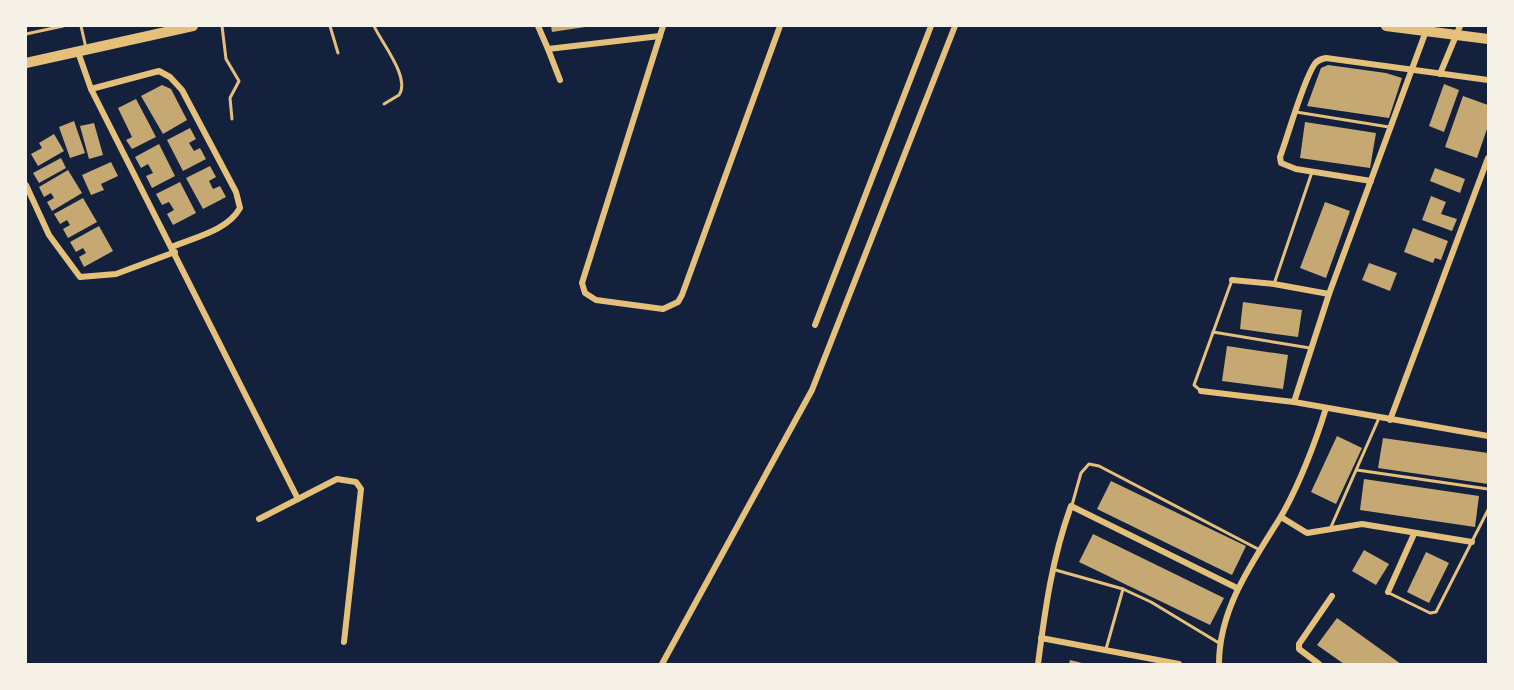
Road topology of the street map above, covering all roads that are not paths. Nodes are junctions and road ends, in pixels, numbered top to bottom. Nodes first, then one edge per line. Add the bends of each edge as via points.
1 (63, 26) edge
2 (81, 26) edge
3 (193, 26) edge
4 (222, 26) edge
5 (330, 26) edge
6 (374, 26) edge
7 (538, 26) edge
8 (663, 26) edge
9 (780, 26) edge
10 (931, 26) edge
11 (955, 26) edge
12 (1386, 26) edge
13 (173, 28) edge
14 (1458, 30) edge
15 (1426, 31) junction
16 (26, 34) edge
17 (660, 36) junction
18 (1488, 39) edge
19 (548, 49) junction
20 (82, 51) junction
21 (338, 53) dead end
22 (26, 63) edge
23 (1412, 70) junction
24 (1440, 74) junction
25 (560, 80) dead end
26 (1488, 80) edge
27 (91, 89) junction
28 (384, 104) dead end
29 (1296, 112) junction
30 (232, 119) dead end
31 (1390, 127) junction
32 (1488, 158) edge
33 (1312, 172) junction
34 (1371, 181) junction
35 (26, 185) edge
36 (173, 249) junction
37 (1232, 280) joint
38 (1274, 284) junction
39 (1329, 294) junction
40 (815, 325) dead end
41 (1213, 332) junction
42 (1310, 348) junction
43 (1201, 391) joint
44 (1294, 402) junction
45 (1326, 408) junction
46 (1379, 418) junction
47 (1390, 420) junction
48 (1488, 436) edge
49 (1357, 470) junction
50 (1488, 489) edge
51 (298, 499) junction
52 (1071, 506) junction
53 (1488, 510) edge
54 (1281, 517) junction
55 (259, 519) dead end
56 (1330, 529) junction
57 (1414, 534) junction
58 (1472, 542) junction
59 (1258, 549) junction
60 (1052, 569) junction
61 (1237, 588) junction
62 (1123, 589) junction
63 (1388, 592) joint
64 (1332, 596) dead end
65 (1041, 638) junction
66 (344, 642) dead end
67 (1219, 643) junction
68 (1106, 650) junction
69 (662, 664) edge
70 (1038, 664) edge
71 (1179, 664) edge
72 (1219, 664) edge
73 (1318, 664) edge

1 - 16 lane
2 - 20 lane
3 - 13 main road
4 - 30 lane via 226,59 239,81 230,98
5 - 21 lane
6 - 28 lane via 397,66 402,84 399,95
7 - 19 street
8 - 17 street
9 - 17 street via 682,295 663,309 596,300 585,293 582,283
10 - 40 street
11 - 69 street via 812,390
12 - 15 main road
13 - 20 main road
14 - 15 main road
14 - 18 main road
14 - 24 street
15 - 23 street
17 - 19 street
19 - 25 street
20 - 22 main road
20 - 27 street
23 - 24 street
23 - 29 street via 1319,60
23 - 31 street
24 - 26 street
27 - 36 street
27 - 36 street via 159,71 170,76 182,90 236,192 240,208 235,217
29 - 31 lane
29 - 33 street via 1281,163
31 - 34 street
32 - 47 street
33 - 34 street
33 - 38 lane
34 - 39 street
35 - 36 street via 49,235 80,277 116,274
36 - 51 street
37 - 38 street
37 - 41 lane
38 - 39 street
39 - 42 street
41 - 42 lane
41 - 43 lane via 1194,386
42 - 44 street
43 - 44 street
44 - 45 street
45 - 46 street
45 - 54 street
46 - 47 street
46 - 49 lane
47 - 48 street
49 - 50 lane
49 - 56 lane
51 - 55 street
51 - 66 street via 337,479 356,482 361,489
52 - 59 lane via 1081,473 1089,464 1099,466
52 - 60 street
52 - 61 street
53 - 58 lane
54 - 56 street via 1307,533
54 - 59 street
56 - 57 street via 1362,524
57 - 58 street
57 - 63 street
58 - 63 lane via 1436,612 1430,613
59 - 61 street
60 - 62 lane
60 - 65 street
61 - 67 street
62 - 67 lane
62 - 68 lane
64 - 73 street via 1299,644 1299,649
65 - 68 street
65 - 70 street
67 - 72 street
68 - 71 street

